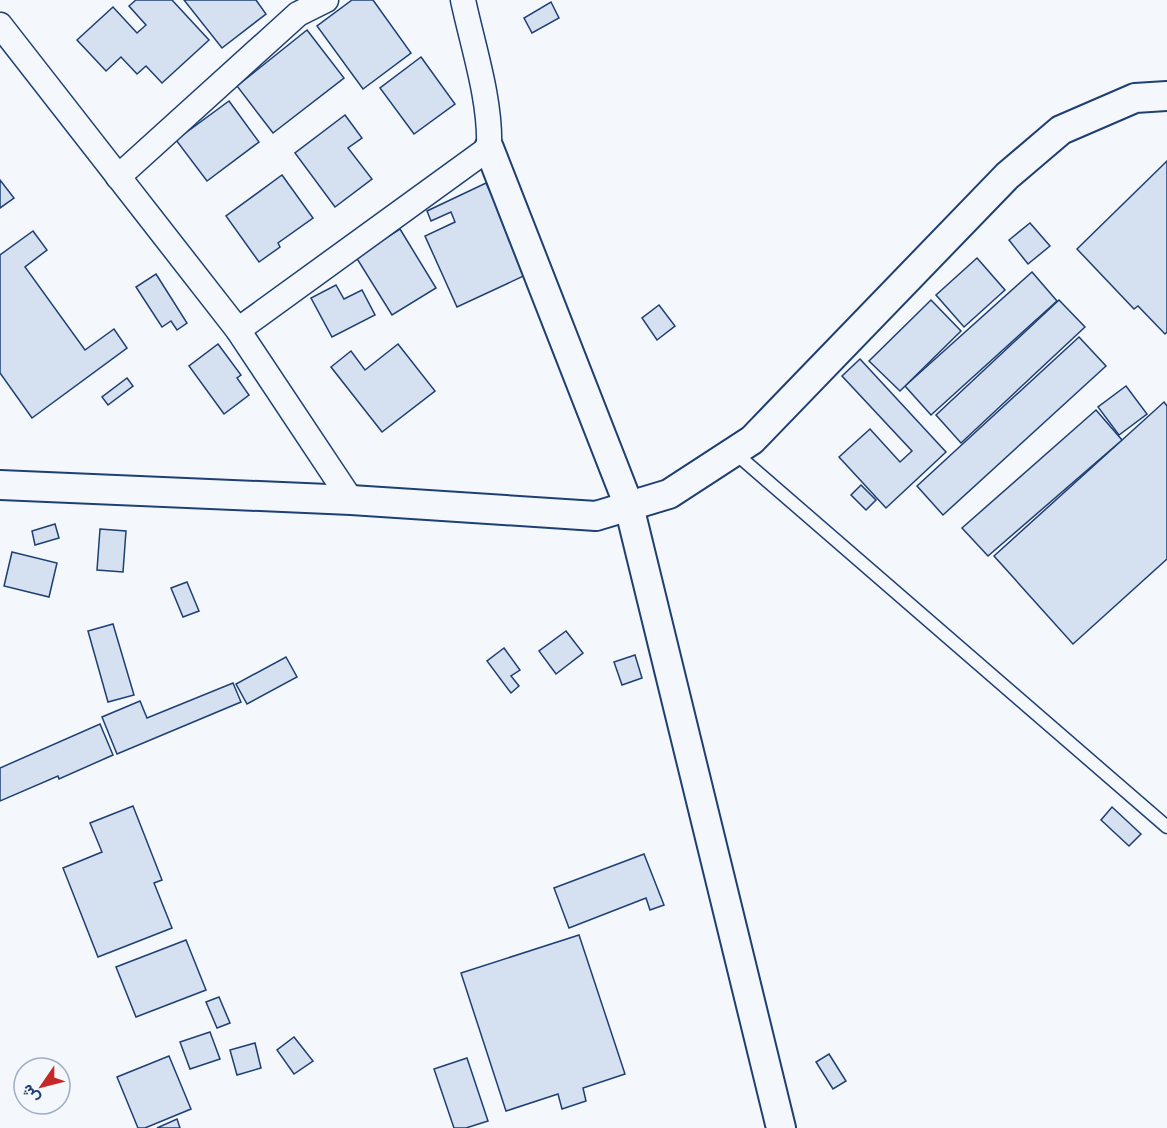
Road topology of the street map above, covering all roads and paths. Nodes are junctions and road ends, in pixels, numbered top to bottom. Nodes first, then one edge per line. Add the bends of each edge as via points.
1 (326, 0) edge
2 (463, 0) edge
3 (293, 5) edge
4 (0, 25) edge
5 (1167, 96) edge
6 (489, 148) junction
7 (118, 177) junction
8 (238, 330) junction
9 (733, 452) junction
10 (0, 485) edge
11 (351, 500) junction
12 (629, 506) junction
13 (1167, 827) edge
14 (781, 1128) edge

1 - 3 street
2 - 6 street via 485,99
3 - 7 street
4 - 7 street
5 - 9 street via 1135,98 1061,130 1007,176 752,440
6 - 8 street
6 - 12 street
7 - 8 street
8 - 11 street
9 - 12 street via 669,494
9 - 13 lane
10 - 11 street
11 - 12 street via 596,516
12 - 14 street

